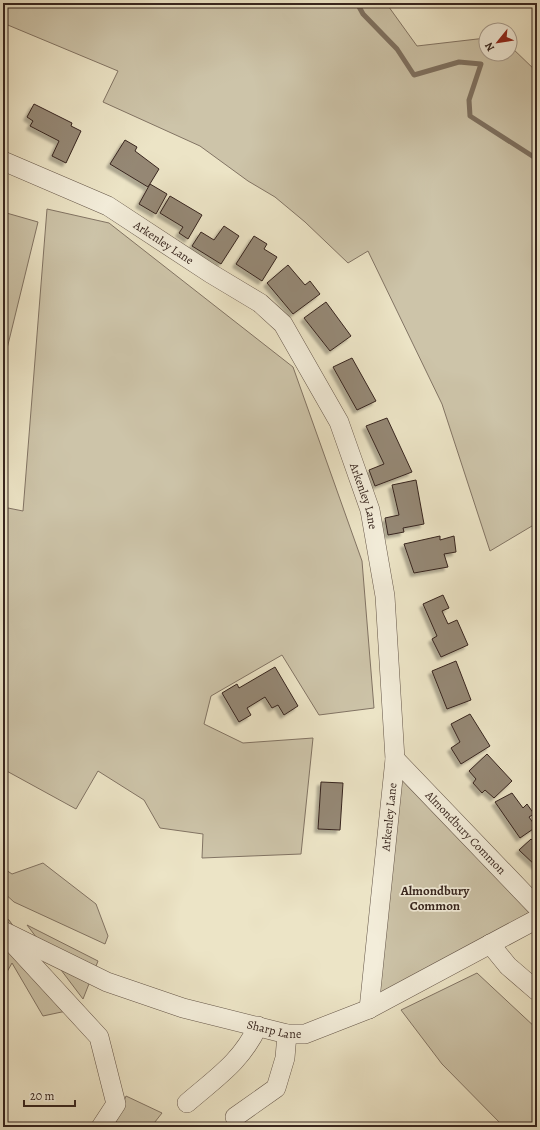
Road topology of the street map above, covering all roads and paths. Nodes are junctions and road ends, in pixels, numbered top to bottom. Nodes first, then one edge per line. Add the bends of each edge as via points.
1 (3, 161) edge
2 (395, 759) junction
3 (537, 906) edge
4 (537, 919) edge
5 (3, 932) edge
6 (490, 944) junction
7 (537, 991) edge
8 (369, 1009) junction
9 (258, 1026) junction
10 (288, 1034) junction
11 (187, 1103) dead end
12 (235, 1118) dead end
13 (101, 1127) edge

1 - 2 street, Arkenley Lane via 108,206 260,303 283,324 339,422 370,510 385,596
2 - 3 street, Almondbury Common
2 - 8 street, Arkenley Lane
4 - 6 street, Sharp Lane
5 - 9 street, Sharp Lane via 107,982 183,1008
5 - 13 street via 99,1037 116,1104
6 - 7 street via 508,966
6 - 8 street, Sharp Lane
8 - 10 street, Sharp Lane via 304,1034
9 - 10 street, Sharp Lane
9 - 11 street via 250,1044 237,1060
10 - 12 street via 285,1058 276,1088

